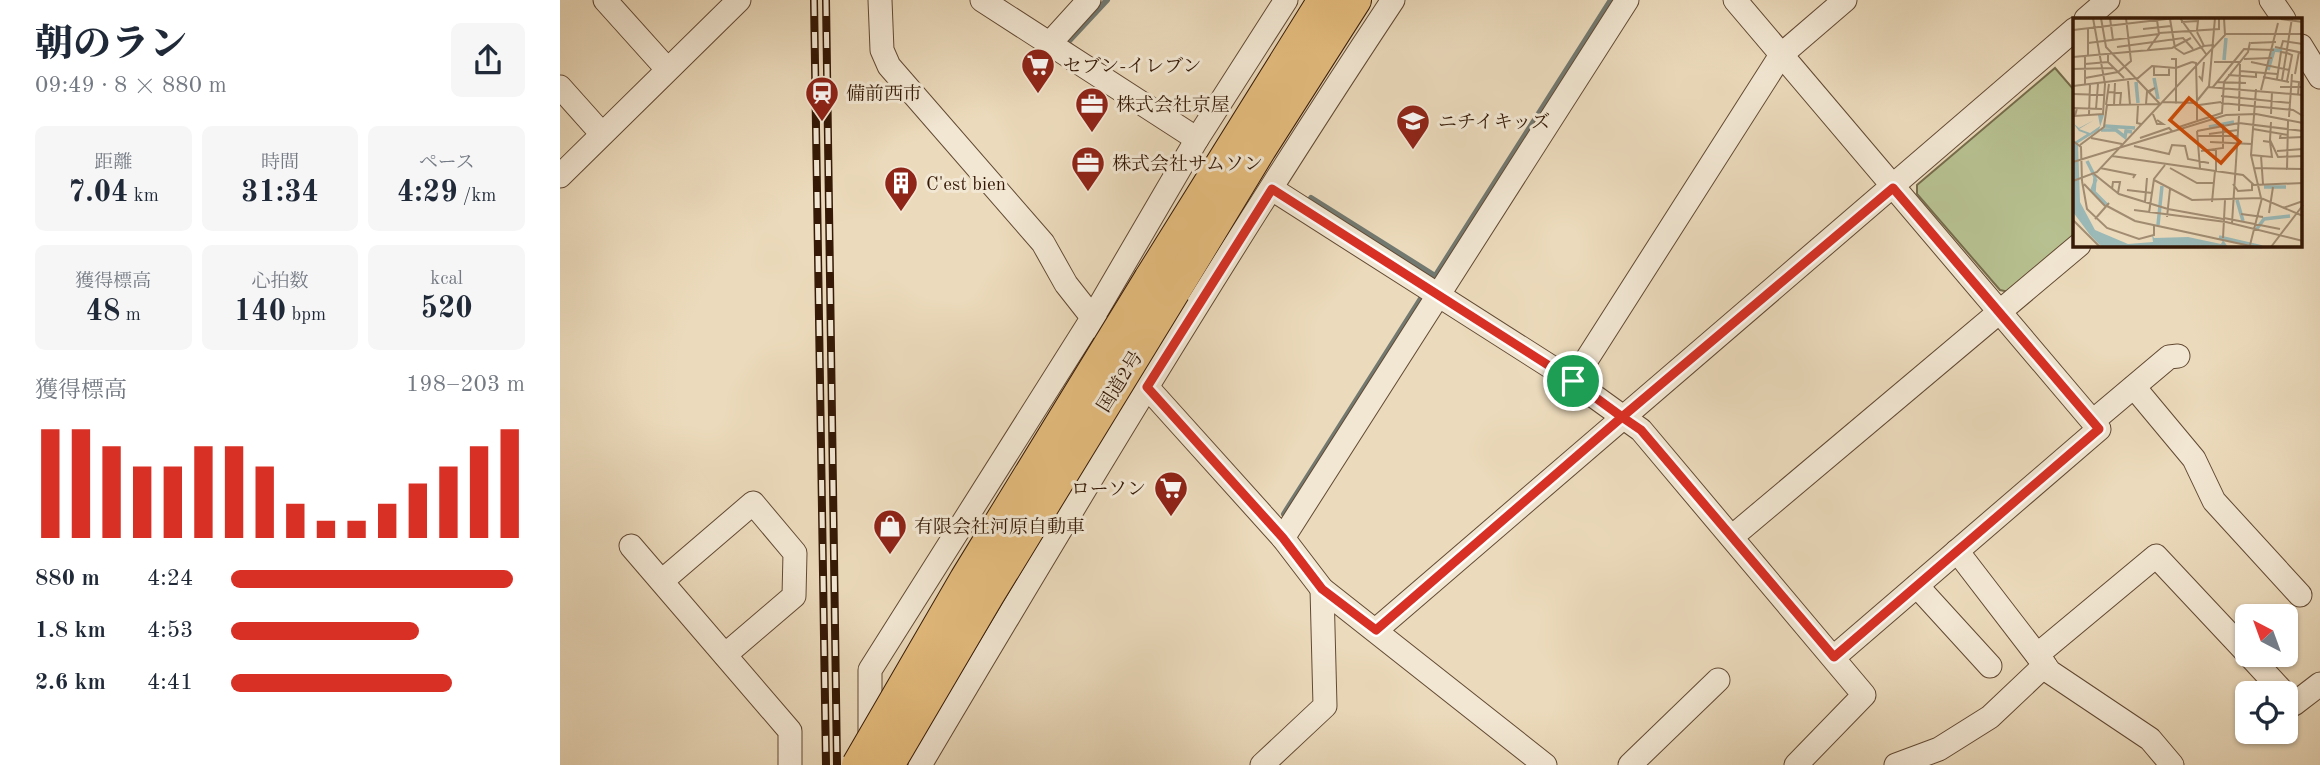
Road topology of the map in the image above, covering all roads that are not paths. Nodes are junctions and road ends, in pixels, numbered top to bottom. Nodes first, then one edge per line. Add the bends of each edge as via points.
1 (606, 0) edge
2 (739, 0) edge
3 (880, 0) edge
4 (982, 0) edge
5 (1089, 0) edge
6 (1286, 0) edge
7 (1305, 0) edge
8 (1324, 0) edge
9 (1355, 0) edge
10 (1393, 0) edge
11 (1627, 0) edge
12 (1735, 0) edge
13 (1845, 0) edge
14 (2108, 0) edge
15 (2271, 0) edge
16 (2087, 18) edge
17 (2283, 18) edge
18 (2073, 31) edge
19 (1051, 42) junction
20 (2307, 52) edge
21 (1781, 55) junction
22 (667, 69) junction
23 (2320, 77) edge
24 (560, 87) edge
25 (603, 134) junction
26 (1238, 135) junction
27 (1197, 139) junction
28 (560, 176) edge
29 (1893, 188) junction
30 (1272, 189) junction
31 (2077, 247) edge
32 (1162, 285) junction
33 (1432, 289) junction
34 (1999, 311) junction
35 (1093, 317) junction
36 (2178, 356) dead end
37 (1573, 381) junction
38 (1147, 387) junction
39 (2134, 387) junction
40 (1622, 417) junction
41 (2093, 421) junction
42 (1733, 536) junction
43 (1283, 538) junction
44 (631, 546) dead end
45 (1957, 551) junction
46 (662, 581) junction
47 (1917, 586) junction
48 (1322, 589) junction
49 (2300, 595) dead end
50 (1376, 630) junction
51 (2235, 640) edge
52 (724, 655) junction
53 (1834, 657) junction
54 (2041, 660) junction
55 (1990, 666) dead end
56 (2260, 667) edge
57 (1718, 680) dead end
58 (2273, 681) edge
59 (2320, 684) edge
60 (2298, 701) edge
61 (1804, 762) edge
62 (790, 765) edge
63 (858, 765) edge
64 (870, 765) edge
65 (888, 765) edge
66 (920, 765) edge
67 (1262, 765) edge
68 (1545, 765) edge
69 (1630, 765) edge
70 (1896, 765) edge
71 (2172, 765) edge

1 - 22 street
2 - 22 street
3 - 35 street via 881,50 890,66 1043,243 1066,284
4 - 19 street
5 - 19 street
6 - 27 street
7 - 26 highway
8 - 26 highway, 国道2号
9 - 32 highway, 国道2号 via 1260,149
10 - 30 street
11 - 33 street
12 - 21 street
13 - 21 street
14 - 16 street
15 - 17 street
18 - 29 street
19 - 27 street
20 - 23 street
21 - 29 street
21 - 37 street
22 - 25 street
24 - 25 street
25 - 28 street
26 - 32 highway, 国道2号
27 - 35 street
29 - 34 street
29 - 40 street
30 - 33 street
30 - 38 street
31 - 34 street
32 - 63 highway, 国道2号, bridge via 966,579
32 - 65 highway, 国道2号, bridge
33 - 37 street
33 - 43 street
34 - 41 street
34 - 42 street
35 - 38 street
35 - 64 street via 870,670
36 - 39 street via 2169,357
37 - 40 street
38 - 43 street
38 - 66 street
39 - 41 street
39 - 49 street via 2194,459 2214,501
40 - 42 street via 1641,430
40 - 50 street
41 - 45 street via 2099,429
42 - 53 street
43 - 48 street
44 - 46 street
45 - 47 street
45 - 54 street
46 - 52 street
46 - 52 street via 753,503 795,553 794,596
47 - 53 street
47 - 55 street
48 - 50 street
48 - 67 street via 1325,706
50 - 68 street
51 - 54 street via 2156,555
52 - 62 street via 790,731
53 - 61 street via 1864,695
54 - 70 street via 1990,717 1939,749
54 - 71 street via 2050,672 2150,739
56 - 58 street
57 - 69 street
59 - 60 street

